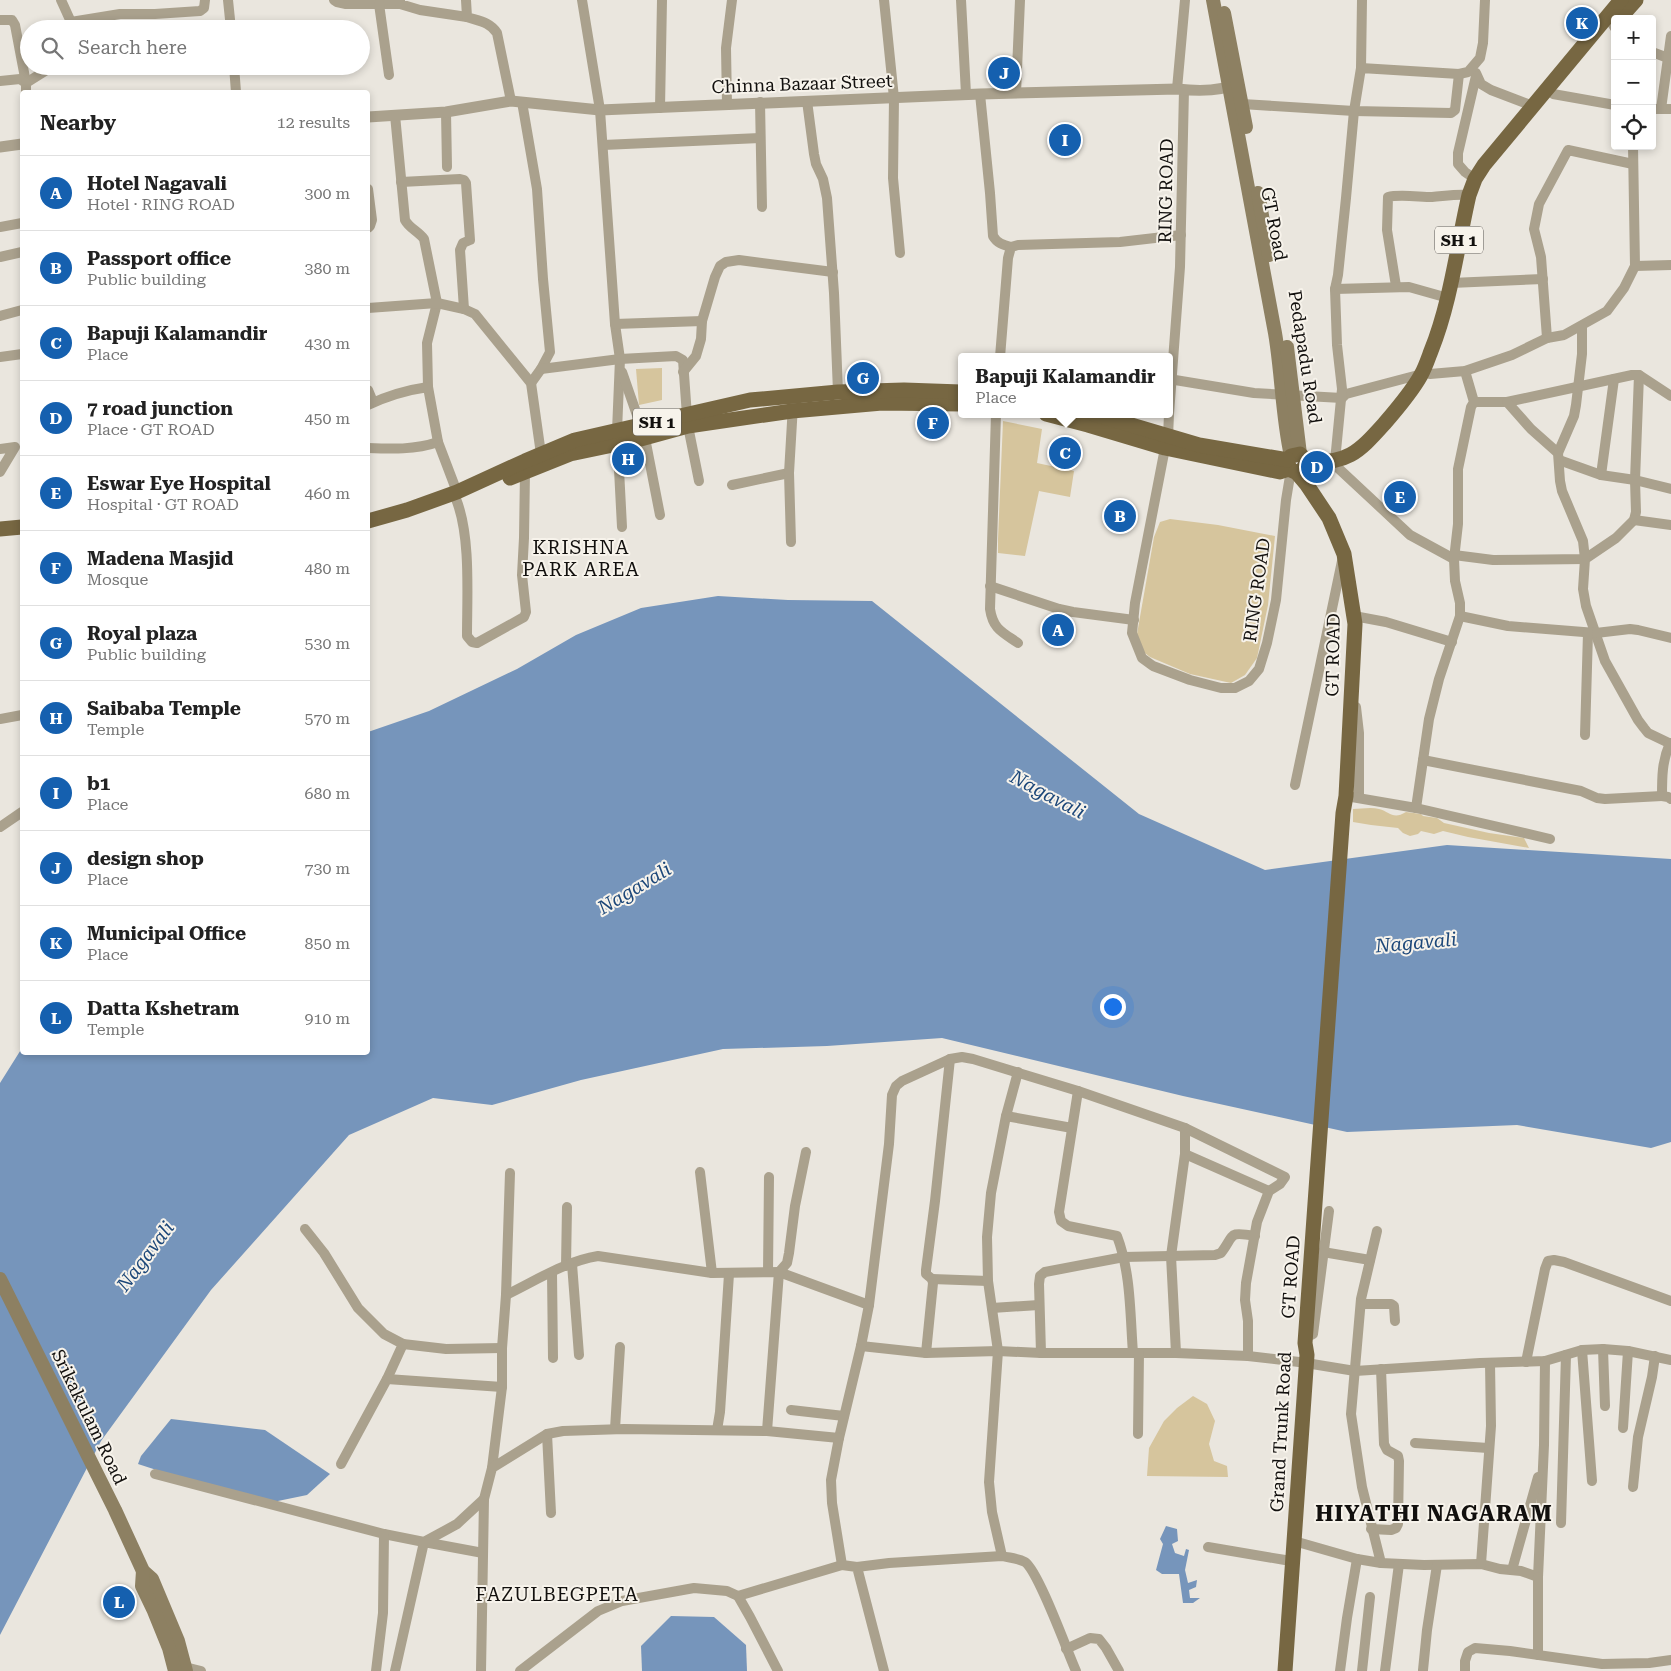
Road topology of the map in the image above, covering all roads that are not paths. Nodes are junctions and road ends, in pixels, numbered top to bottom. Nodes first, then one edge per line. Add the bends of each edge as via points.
1 (61, 0) edge
2 (205, 0) edge
3 (228, 0) edge
4 (334, 0) edge
5 (466, 0) edge
6 (582, 0) edge
7 (662, 0) edge
8 (732, 0) edge
9 (884, 0) edge
10 (961, 0) edge
11 (1020, 0) edge
12 (1185, 0) edge
13 (1213, 0) edge
14 (1222, 0) edge
15 (1362, 0) edge
16 (1485, 0) edge
17 (1621, 0) edge
18 (1636, 0) edge
19 (400, 2) edge
20 (379, 4) junction
21 (1623, 15) edge
22 (467, 17) junction
23 (0, 20) edge
24 (69, 20) edge
25 (93, 20) edge
26 (230, 20) edge
27 (1611, 29) edge
28 (1671, 36) edge
29 (20, 54) edge
30 (1656, 54) edge
31 (1668, 58) junction
32 (1475, 65) junction
33 (1361, 68) junction
34 (1459, 74) junction
35 (24, 75) edge
36 (42, 75) edge
37 (235, 75) edge
38 (389, 75) dead end
39 (1476, 76) junction
40 (0, 81) edge
41 (1234, 85) junction
42 (26, 88) edge
43 (1181, 89) junction
44 (236, 90) edge
45 (1016, 93) junction
46 (966, 94) junction
47 (980, 94) junction
48 (1553, 94) junction
49 (894, 98) junction
50 (516, 101) junction
51 (807, 101) junction
52 (760, 102) junction
53 (727, 104) junction
54 (1242, 104) junction
55 (1611, 104) edge
56 (1532, 106) junction
57 (660, 108) junction
58 (1662, 109) edge
59 (600, 110) junction
60 (1354, 111) junction
61 (446, 112) junction
62 (395, 115) junction
63 (370, 117) edge
64 (760, 138) junction
65 (20, 144) edge
66 (603, 145) junction
67 (0, 147) edge
68 (1633, 150) edge
69 (1633, 164) junction
70 (447, 167) dead end
71 (1475, 179) junction
72 (401, 182) junction
73 (1469, 195) junction
74 (370, 204) edge
75 (762, 207) dead end
76 (20, 223) edge
77 (370, 226) edge
78 (0, 227) edge
79 (1182, 235) junction
80 (1011, 247) junction
81 (20, 252) edge
82 (900, 253) dead end
83 (0, 257) edge
84 (1671, 265) edge
85 (1635, 266) junction
86 (833, 272) junction
87 (1543, 279) junction
88 (1396, 286) junction
89 (1453, 288) junction
90 (1335, 289) junction
91 (437, 303) junction
92 (370, 308) edge
93 (464, 309) junction
94 (20, 311) edge
95 (0, 316) edge
96 (702, 321) junction
97 (615, 324) junction
98 (1582, 326) junction
99 (1547, 338) junction
100 (1000, 353) edge
101 (1172, 353) edge
102 (20, 354) edge
103 (0, 357) edge
104 (620, 363) junction
105 (541, 369) junction
106 (1465, 371) junction
107 (683, 372) junction
108 (1426, 374) junction
109 (1639, 375) junction
110 (1614, 379) junction
111 (1173, 380) edge
112 (531, 383) junction
113 (428, 387) junction
114 (1578, 387) junction
115 (838, 392) junction
116 (958, 392) edge
117 (1288, 394) junction
118 (1671, 396) edge
119 (1342, 398) junction
120 (1474, 402) junction
121 (1507, 402) junction
122 (370, 403) edge
123 (793, 404) junction
124 (958, 404) edge
125 (996, 418) edge
126 (1061, 418) edge
127 (1104, 418) edge
128 (1169, 418) edge
129 (688, 421) junction
130 (642, 432) junction
131 (618, 437) junction
132 (438, 442) junction
133 (1166, 442) junction
134 (19, 445) edge
135 (370, 448) edge
136 (0, 449) edge
137 (541, 454) junction
138 (1558, 457) junction
139 (1336, 464) junction
140 (1297, 465) junction
141 (0, 472) edge
142 (525, 472) junction
143 (789, 473) junction
144 (1602, 474) junction
145 (1635, 480) junction
146 (699, 481) dead end
147 (732, 485) dead end
148 (1671, 488) edge
149 (457, 495) junction
150 (660, 516) dead end
151 (1634, 520) junction
152 (370, 521) edge
153 (1671, 524) edge
154 (20, 527) edge
155 (622, 527) dead end
156 (0, 529) edge
157 (370, 530) edge
158 (20, 536) edge
159 (0, 537) edge
160 (791, 542) dead end
161 (1344, 554) junction
162 (1454, 557) junction
163 (1585, 558) junction
164 (990, 586) junction
165 (1354, 616) junction
166 (1460, 616) junction
167 (1134, 620) junction
168 (1592, 633) junction
169 (1671, 638) edge
170 (1452, 642) junction
171 (1018, 643) dead end
172 (20, 715) edge
173 (0, 719) edge
174 (1585, 735) dead end
175 (1670, 744) edge
176 (1423, 760) junction
177 (1295, 785) dead end
178 (1353, 797) junction
179 (1666, 798) edge
180 (1416, 808) junction
181 (20, 813) edge
182 (0, 827) edge
183 (1550, 840) dead end
184 (950, 1059) junction
185 (1018, 1072) junction
186 (1078, 1091) junction
187 (1006, 1116) junction
188 (1072, 1128) junction
189 (1185, 1128) junction
190 (806, 1152) dead end
191 (1185, 1154) junction
192 (700, 1172) dead end
193 (510, 1173) dead end
194 (770, 1177) dead end
195 (1269, 1191) junction
196 (567, 1207) dead end
197 (1321, 1212) junction
198 (305, 1229) dead end
199 (1376, 1231) dead end
200 (1255, 1236) junction
201 (1323, 1252) junction
202 (1171, 1256) junction
203 (1124, 1257) junction
204 (1370, 1260) junction
205 (569, 1265) junction
206 (774, 1272) junction
207 (552, 1273) junction
208 (712, 1273) junction
209 (730, 1274) junction
210 (0, 1279) edge
211 (932, 1279) junction
212 (988, 1281) junction
213 (506, 1295) junction
214 (1671, 1301) edge
215 (868, 1304) junction
216 (1361, 1304) junction
217 (1039, 1305) junction
218 (992, 1308) junction
219 (1395, 1321) dead end
220 (1305, 1341) junction
221 (403, 1344) junction
222 (861, 1346) junction
223 (620, 1347) dead end
224 (502, 1348) junction
225 (1603, 1349) junction
226 (998, 1350) junction
227 (1582, 1350) junction
228 (1628, 1351) junction
229 (926, 1353) junction
230 (1041, 1353) junction
231 (1136, 1353) junction
232 (1176, 1353) junction
233 (579, 1355) dead end
234 (1566, 1355) junction
235 (1248, 1356) junction
236 (1655, 1356) junction
237 (554, 1358) dead end
238 (1671, 1360) edge
239 (1544, 1361) junction
240 (1526, 1362) junction
241 (1302, 1363) junction
242 (1490, 1363) junction
243 (1381, 1369) junction
244 (1354, 1372) junction
245 (387, 1379) junction
246 (502, 1387) junction
247 (1605, 1406) dead end
248 (791, 1410) dead end
249 (844, 1416) junction
250 (1623, 1428) dead end
251 (615, 1429) junction
252 (717, 1430) junction
253 (767, 1431) junction
254 (546, 1434) junction
255 (1138, 1434) dead end
256 (839, 1438) junction
257 (1415, 1443) dead end
258 (1488, 1448) junction
259 (1543, 1458) junction
260 (341, 1464) dead end
261 (492, 1468) junction
262 (155, 1474) dead end
263 (1592, 1481) dead end
264 (1633, 1487) dead end
265 (484, 1499) junction
266 (551, 1513) dead end
267 (1561, 1523) dead end
268 (1371, 1529) junction
269 (384, 1534) junction
270 (424, 1542) junction
271 (1294, 1542) junction
272 (1208, 1547) dead end
273 (484, 1553) junction
274 (1002, 1556) junction
275 (1357, 1559) junction
276 (1285, 1560) junction
277 (1381, 1563) junction
278 (1399, 1564) junction
279 (1481, 1564) junction
280 (842, 1565) junction
281 (1437, 1565) junction
282 (857, 1567) junction
283 (1512, 1570) junction
284 (1538, 1577) junction
285 (738, 1596) junction
286 (1370, 1597) dead end
287 (1066, 1649) junction
288 (1538, 1654) junction
289 (1671, 1660) edge
290 (182, 1670) edge
291 (1423, 1670) edge
292 (201, 1671) edge
293 (376, 1671) edge
294 (395, 1671) edge
295 (481, 1671) edge
296 (520, 1671) edge
297 (778, 1671) edge
298 (884, 1671) edge
299 (1076, 1671) edge
300 (1119, 1671) edge
301 (1276, 1671) edge
302 (1285, 1671) edge
303 (1340, 1671) edge
304 (1362, 1671) edge
305 (1385, 1671) edge
306 (1465, 1671) edge

1 - 24 street
2 - 25 street via 200,11 120,14
3 - 26 street
4 - 20 street via 346,4
5 - 22 street
6 - 59 street
7 - 57 street
8 - 53 street via 726,48
9 - 49 street
10 - 46 street
11 - 45 street
12 - 43 street, RING ROAD
13 - 41 main road, GT Road
14 - 41 main road, Pedapadu Road
15 - 33 street
16 - 32 street via 1483,43
17 - 56 main road, SH 1
18 - 21 main road, SH 1
19 - 20 street
19 - 22 street via 420,10
20 - 38 street
22 - 50 street via 488,24 497,34
23 - 29 street via 12,20 15,25
27 - 48 main road, SH 1
28 - 31 street
30 - 31 street
31 - 58 street
32 - 34 street via 1468,72
32 - 39 street
33 - 34 street
33 - 60 street
34 - 60 street via 1455,110 1451,113
35 - 42 street
36 - 42 street
37 - 44 street
39 - 56 street via 1490,90
39 - 71 street via 1458,154 1458,164
40 - 42 street via 20,79
41 - 43 street, Chinna Bazaar Street
41 - 54 main road, Pedapadu Road
41 - 117 main road, GT Road
43 - 45 street, Chinna Bazaar Street
43 - 79 street, RING ROAD
45 - 47 street, Chinna Bazaar Street
46 - 47 street, Chinna Bazaar Street
46 - 49 street, Chinna Bazaar Street
47 - 80 street via 993,236 996,241
48 - 55 street
48 - 89 main road, SH 1 via 1486,175 1474,202
49 - 51 street, Chinna Bazaar Street
49 - 82 street via 893,178
50 - 59 street, Chinna Bazaar Street
50 - 61 street, Chinna Bazaar Street
50 - 105 street via 537,189 550,352
51 - 52 street, Chinna Bazaar Street
51 - 86 street via 816,164 827,198
52 - 53 street, Chinna Bazaar Street
52 - 64 street
53 - 57 street, Chinna Bazaar Street
54 - 60 street
54 - 117 main road, Pedapadu Road via 1284,332
56 - 71 main road, SH 1
57 - 59 street, Chinna Bazaar Street
59 - 66 street
60 - 90 street
61 - 62 street, Chinna Bazaar Street
61 - 70 street
62 - 63 street, Chinna Bazaar Street
62 - 72 street
64 - 66 street
64 - 75 street
65 - 67 street
66 - 97 street
68 - 69 street
69 - 85 street
69 - 87 street via 1568,150 1539,204 1534,229
71 - 73 main road, SH 1
72 - 91 street via 405,220 424,239
72 - 93 street via 460,179 466,183 470,240 460,250
73 - 88 street via 1388,197 1387,230
73 - 89 main road, SH 1
74 - 77 street
76 - 78 street
79 - 80 street via 1120,242
79 - 101 street, RING ROAD
80 - 100 street
81 - 83 street
84 - 85 street
85 - 98 street via 1607,311
86 - 96 street via 747,261 726,262 715,277
86 - 115 street
87 - 89 street
87 - 99 street
88 - 89 street
88 - 90 street
89 - 108 main road, SH 1 via 1442,349
90 - 119 street
91 - 92 street
91 - 93 street
91 - 113 street via 427,343
93 - 112 street via 475,314
94 - 95 street
96 - 97 street
96 - 107 street via 696,356
97 - 104 street
98 - 99 street via 1564,335
98 - 114 street
99 - 106 street via 1512,355
102 - 103 street
104 - 105 street
104 - 107 street via 676,356 683,360
104 - 130 street
104 - 131 street
105 - 112 street
106 - 108 street
106 - 120 street
107 - 129 street
108 - 119 street via 1346,394
108 - 139 main road, SH 1 via 1420,391 1383,438 1352,462
109 - 110 street
109 - 118 street
109 - 145 street
110 - 114 street
110 - 144 street
111 - 117 street via 1254,393
112 - 137 street
113 - 122 street via 410,389
113 - 132 street
114 - 121 street
114 - 138 street via 1574,416
115 - 116 main road, SH 1
115 - 123 main road, SH 1
117 - 119 street
117 - 140 main road, GT Road via 1287,437
119 - 139 street
120 - 121 street
120 - 162 street via 1458,469
121 - 138 street
123 - 124 main road, SH 1
123 - 129 main road, SH 1
123 - 143 street
125 - 164 street
126 - 133 main road, SH 1
127 - 133 main road, SH 1
128 - 133 street, RING ROAD
129 - 130 main road, SH 1
129 - 146 street
130 - 131 main road, SH 1
130 - 150 street
131 - 137 main road, SH 1 via 575,440
131 - 142 main road, SH 1
131 - 155 street
132 - 135 street via 425,447
132 - 149 street
133 - 140 main road, SH 1 via 1280,472
133 - 167 street, RING ROAD
134 - 136 street
134 - 141 street
137 - 149 main road, SH 1
138 - 144 street
138 - 163 street via 1562,491 1583,541
139 - 140 main road, SH 1
139 - 162 street via 1410,535
140 - 161 main road, GT ROAD via 1329,518
140 - 167 street, RING ROAD via 1286,500 1276,600 1268,643 1259,669 1249,681 1235,688 1221,688 1153,666 1142,658 1132,633
142 - 149 main road, SH 1
142 - 149 street via 522,575 526,612 524,617 477,643 468,636 466,549
143 - 147 street
143 - 160 street
144 - 145 street
145 - 148 street
145 - 151 street
149 - 152 main road, SH 1
149 - 157 main road, SH 1
151 - 153 street
151 - 163 street via 1616,538
154 - 156 main road
158 - 159 main road
161 - 165 main road, GT ROAD
161 - 177 street
162 - 163 street via 1493,560
162 - 166 street
163 - 168 street via 1583,589
164 - 167 street via 1059,609
164 - 171 street via 992,621 997,629
165 - 170 street
165 - 178 main road, GT ROAD
166 - 168 street via 1508,626
166 - 170 street
168 - 169 street via 1630,629
168 - 174 street
168 - 175 street via 1638,720 1648,733
170 - 176 street via 1429,719
172 - 173 street
175 - 179 street via 1662,766
176 - 179 street via 1581,791 1598,798
176 - 180 street
178 - 180 street
178 - 197 main road, GT ROAD via 1343,813
180 - 183 street
181 - 182 street
184 - 185 street via 973,1059
184 - 211 street via 926,1270
184 - 215 street via 902,1082 896,1086 892,1096 889,1144
185 - 186 street
185 - 187 street
186 - 188 street
186 - 189 street
187 - 188 street
187 - 212 street via 991,1193
188 - 203 street via 1059,1212 1061,1221 1068,1226 1117,1236
189 - 191 street
189 - 195 street via 1286,1178
190 - 206 street via 787,1263
191 - 195 street
191 - 202 street
192 - 208 street
193 - 213 street
194 - 206 street
195 - 200 street
196 - 205 street
197 - 201 street
197 - 220 main road, GT ROAD
198 - 221 street via 358,1308 384,1334
199 - 204 street
200 - 202 street via 1236,1234 1221,1253 1215,1255
200 - 235 street via 1245,1300
201 - 204 street
201 - 220 street via 1313,1334
202 - 203 street
202 - 232 street
203 - 217 street via 1045,1272 1040,1276
203 - 231 street
204 - 216 street
205 - 207 street
205 - 208 street via 598,1256
205 - 233 street
206 - 209 street
206 - 215 street
206 - 253 street
207 - 213 street
207 - 237 street
208 - 209 street
209 - 252 street
210 - 290 main road, Srikakulam Road via 143,1571 152,1579
211 - 212 street
211 - 229 street
212 - 218 street
213 - 224 street
214 - 240 street via 1564,1262 1548,1261
215 - 222 street
216 - 219 street via 1391,1304
216 - 244 street
217 - 218 street
217 - 230 street
218 - 226 street
220 - 241 main road, Grand Trunk Road via 1300,1355
221 - 224 street via 446,1349
221 - 245 street
222 - 229 street
222 - 249 street
223 - 251 street
224 - 246 street
225 - 227 street
225 - 228 street
225 - 247 street
226 - 229 street
226 - 230 street
226 - 274 street via 989,1482
227 - 234 street
227 - 263 street
228 - 236 street
228 - 250 street
230 - 231 street
231 - 232 street
231 - 255 street
232 - 235 street
234 - 239 street
234 - 267 street
235 - 241 street
236 - 238 street
236 - 264 street via 1638,1438
239 - 240 street
239 - 259 street
240 - 242 street
241 - 244 street
241 - 271 main road, Grand Trunk Road
241 - 276 main road, Grand Trunk Road
242 - 243 street
242 - 258 street
243 - 244 street
243 - 268 street via 1384,1444 1387,1450 1398,1456 1399,1461 1398,1524 1391,1530
244 - 268 street via 1350,1414
245 - 246 street
245 - 260 street
246 - 261 street
248 - 249 street
249 - 256 street
251 - 252 street
251 - 254 street
252 - 253 street
253 - 256 street
254 - 261 street
254 - 266 street
256 - 280 street via 831,1480
257 - 258 street
258 - 279 street
259 - 283 street
259 - 284 street
261 - 265 street
262 - 269 street
265 - 270 street via 457,1524
265 - 273 street
268 - 277 street
269 - 270 street
269 - 293 street via 384,1613
270 - 273 street
270 - 294 street
271 - 275 street
271 - 302 main road, Grand Trunk Road
272 - 276 street
273 - 295 street
274 - 282 street
274 - 287 street via 1026,1563 1032,1571
275 - 277 street
275 - 303 street
276 - 301 main road, Grand Trunk Road
277 - 278 street
278 - 281 street
278 - 305 street
279 - 281 street
279 - 283 street
280 - 282 street
280 - 285 street
281 - 291 street
282 - 298 street
283 - 284 street
284 - 288 street
285 - 296 street via 728,1591 694,1588 622,1601 598,1611
285 - 297 street
286 - 304 street
287 - 299 street
287 - 300 street via 1090,1638 1099,1639
288 - 289 street via 1602,1664
288 - 306 street via 1475,1648 1468,1652 1464,1661
290 - 292 street

